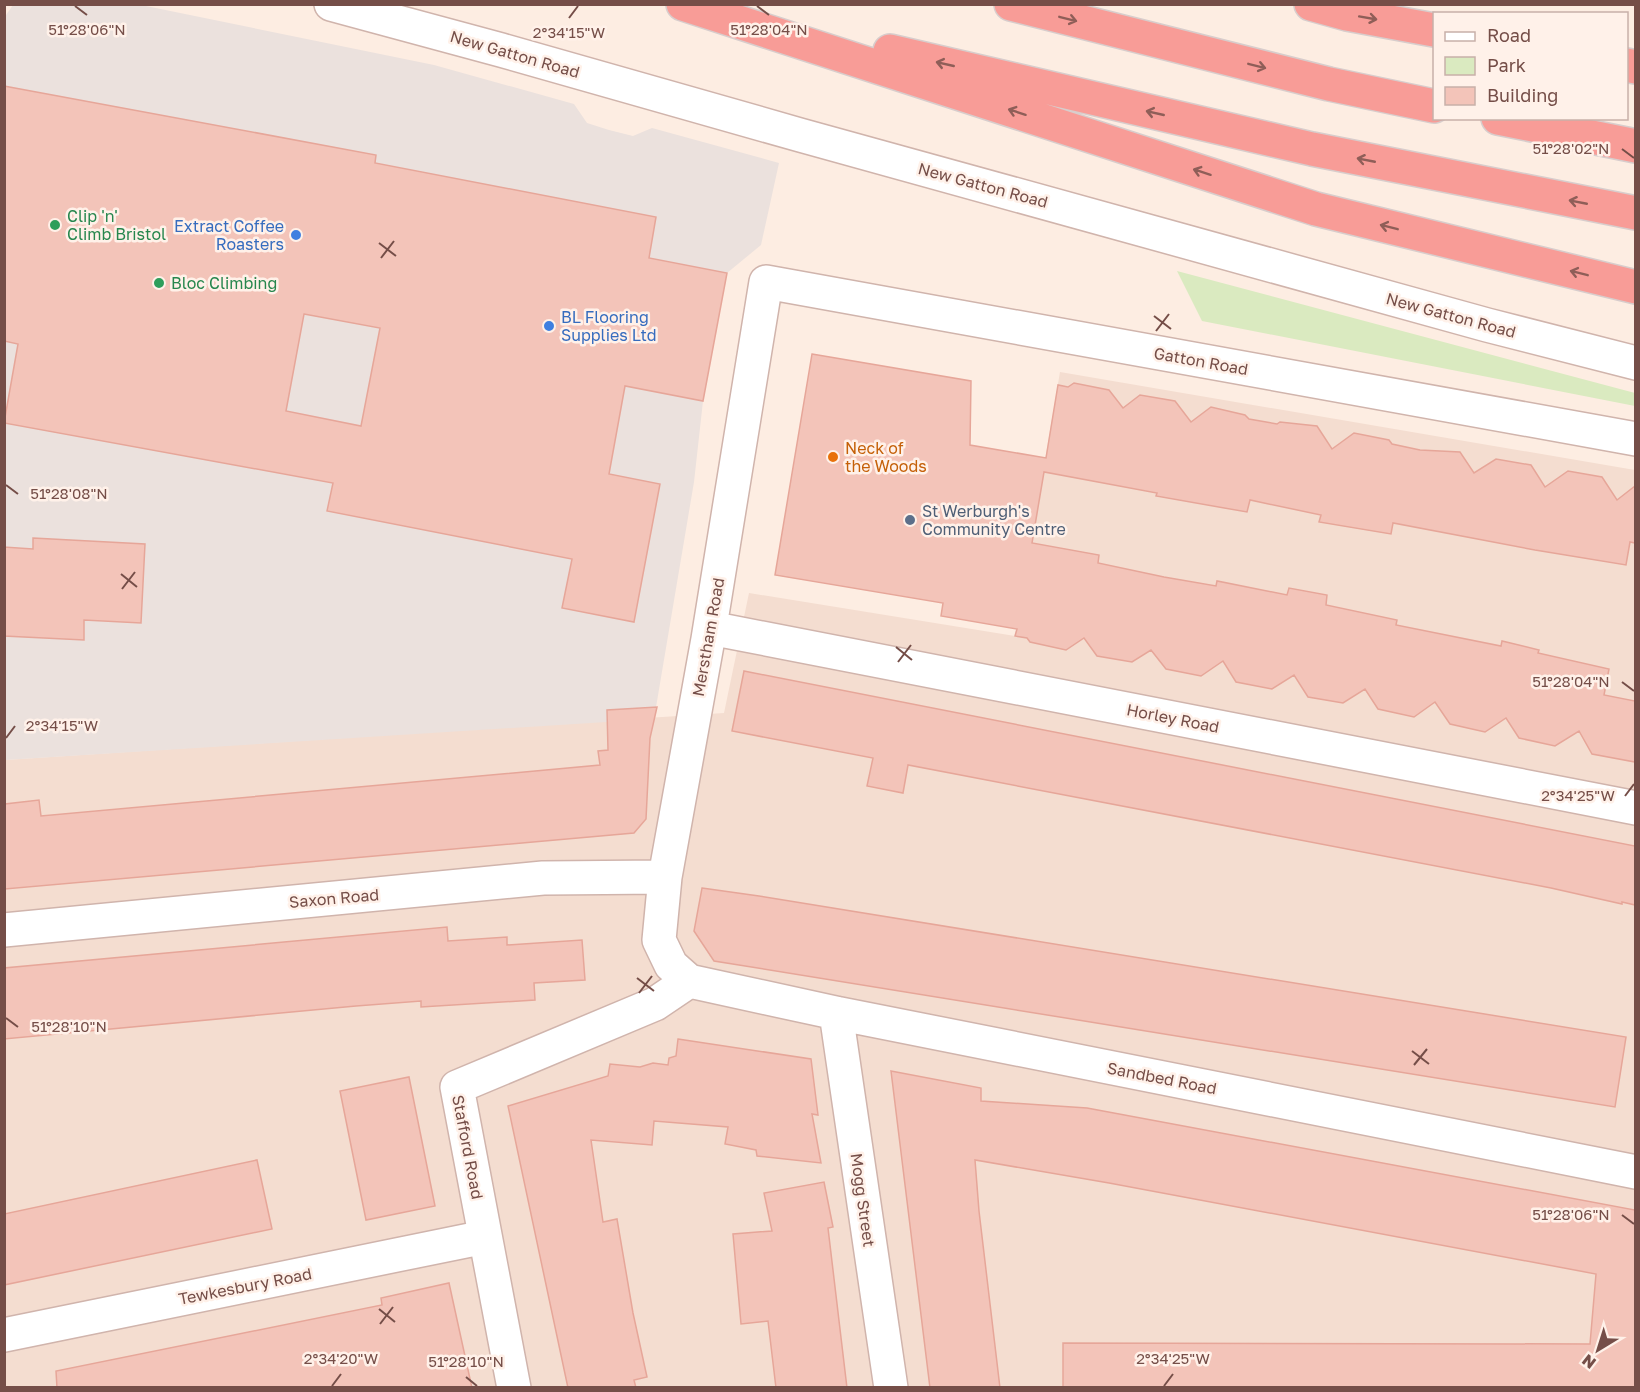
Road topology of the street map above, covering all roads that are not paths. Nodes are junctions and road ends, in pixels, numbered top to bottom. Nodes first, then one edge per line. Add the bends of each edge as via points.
1 (331, 4) edge
2 (683, 4) edge
3 (691, 4) edge
4 (1011, 4) edge
5 (1311, 4) edge
6 (1433, 30) edge
7 (1433, 106) edge
8 (1508, 120) edge
9 (1635, 146) edge
10 (1635, 213) edge
11 (766, 282) joint
12 (1635, 287) edge
13 (1635, 363) edge
14 (1635, 439) edge
15 (710, 628) junction
16 (1635, 808) edge
17 (665, 877) junction
18 (4, 930) edge
19 (689, 981) junction
20 (836, 1013) junction
21 (1635, 1172) edge
22 (485, 1237) junction
23 (4, 1335) edge
24 (514, 1388) edge
25 (891, 1388) edge

1 - 13 street, New Gatton Road
12 -> 2 highway via 1316,209
10 -> 3 highway via 1311,149
4 -> 7 highway via 1329,84
5 -> 6 highway
8 - 9 highway
11 - 14 street, Gatton Road
11 - 15 street, Merstham Road
15 - 16 street, Horley Road
15 - 17 street, Merstham Road
17 - 18 street, Saxon Road via 543,879
17 - 19 street, Merstham Road via 659,940 671,965
19 - 20 street, Sandbed Road
19 - 22 street, Stafford Road via 655,1004 457,1087
20 - 21 street, Sandbed Road
20 - 25 street, Mogg Street
22 - 23 street, Tewkesbury Road
22 - 24 street, Stafford Road

